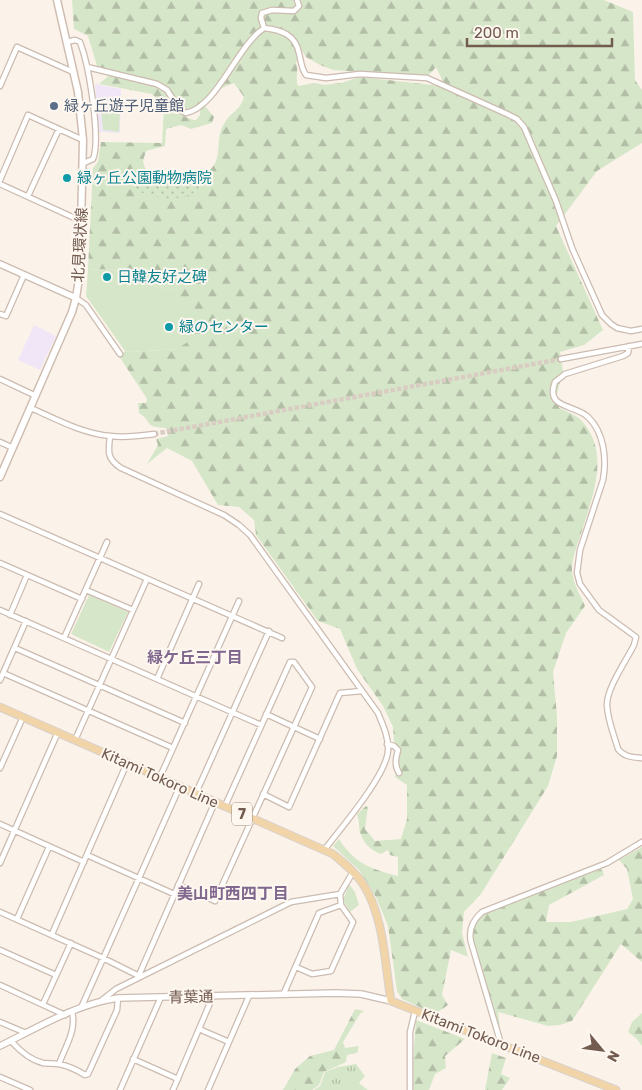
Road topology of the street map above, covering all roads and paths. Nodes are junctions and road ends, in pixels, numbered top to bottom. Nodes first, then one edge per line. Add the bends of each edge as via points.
1 (57, 0) edge
2 (297, 0) edge
3 (264, 28) junction
4 (67, 42) junction
5 (87, 67) junction
6 (73, 72) junction
7 (0, 86) edge
8 (58, 129) junction
9 (83, 140) junction
10 (0, 160) edge
11 (7, 164) junction
12 (84, 164) junction
13 (0, 182) edge
14 (28, 196) junction
15 (81, 221) junction
16 (0, 264) edge
17 (24, 275) junction
18 (76, 298) junction
19 (0, 314) edge
20 (642, 329) edge
21 (642, 344) edge
22 (629, 346) junction
23 (120, 354) dead end
24 (562, 359) tunnel mouth
25 (0, 379) edge
26 (36, 396) junction
27 (30, 408) junction
28 (154, 434) tunnel mouth
29 (110, 436) junction
30 (0, 442) edge
31 (12, 448) junction
32 (0, 477) edge
33 (0, 514) edge
34 (107, 542) dead end
35 (100, 558) junction
36 (0, 563) edge
37 (27, 575) junction
38 (147, 579) junction
39 (198, 584) dead end
40 (86, 590) junction
41 (192, 598) junction
42 (82, 599) junction
43 (239, 601) dead end
44 (0, 610) edge
45 (132, 610) junction
46 (10, 615) junction
47 (232, 616) junction
48 (26, 621) junction
49 (269, 631) junction
50 (64, 638) junction
51 (282, 638) dead end
52 (14, 648) junction
53 (111, 659) junction
54 (4, 673) junction
55 (157, 679) junction
56 (0, 680) edge
57 (100, 685) junction
58 (362, 692) junction
59 (196, 697) junction
60 (0, 707) edge
61 (88, 710) junction
62 (232, 712) junction
63 (266, 714) junction
64 (23, 717) junction
65 (184, 723) junction
66 (261, 725) junction
67 (294, 727) junction
68 (58, 732) junction
69 (320, 739) junction
70 (75, 740) junction
71 (387, 744) junction
72 (173, 748) junction
73 (642, 758) edge
74 (128, 763) junction
75 (0, 768) edge
76 (399, 773) dead end
77 (160, 777) junction
78 (180, 786) junction
79 (196, 793) junction
80 (263, 794) junction
81 (215, 802) junction
82 (225, 806) junction
83 (252, 818) junction
84 (0, 824) edge
85 (14, 830) junction
86 (642, 842) edge
87 (49, 847) junction
88 (325, 849) junction
89 (87, 855) junction
90 (84, 862) junction
91 (0, 863) edge
92 (352, 872) junction
93 (139, 879) junction
94 (178, 885) junction
95 (174, 894) junction
96 (340, 894) junction
97 (341, 904) junction
98 (0, 912) edge
99 (17, 919) junction
100 (52, 934) junction
101 (71, 943) junction
102 (0, 950) edge
103 (103, 958) junction
104 (296, 967) junction
105 (56, 975) junction
106 (140, 976) junction
107 (0, 985) edge
108 (284, 994) junction
109 (213, 996) junction
110 (249, 996) junction
111 (161, 997) junction
112 (118, 998) junction
113 (102, 1001) junction
114 (391, 1001) junction
115 (43, 1004) junction
116 (81, 1008) junction
117 (415, 1011) junction
118 (72, 1012) junction
119 (65, 1015) junction
120 (0, 1022) edge
121 (199, 1029) junction
122 (26, 1033) junction
123 (11, 1041) junction
124 (229, 1042) junction
125 (501, 1044) junction
126 (0, 1046) edge
127 (133, 1059) junction
128 (58, 1064) junction
129 (0, 1077) edge
130 (178, 1079) junction
131 (30, 1090) edge
132 (120, 1090) edge
133 (173, 1090) edge
134 (208, 1090) edge
135 (410, 1090) edge
136 (616, 1090) edge

1 - 4 main road, 北見環状線
2 - 3 street via 298,6 294,11 262,13
3 - 5 street via 251,39 213,94 186,114 167,90 157,84
3 - 20 street via 286,32 292,38 306,75 326,78 360,74 427,78 517,119 540,162 572,248 602,315 618,328
4 - 5 street via 80,42
4 - 6 main road, 北見環状線
5 - 12 street via 96,148 93,159
6 - 7 street via 17,47
6 - 9 main road, 北見環状線
8 - 9 street
8 - 11 street via 28,115
8 - 14 street
9 - 12 main road, 北見環状線
10 - 11 street
11 - 13 street
12 - 15 main road, 北見環状線
13 - 14 street
14 - 15 street
15 - 18 main road, 北見環状線
16 - 17 street
17 - 18 street
17 - 19 street via 6,316
18 - 23 street via 86,305
18 - 26 main road, 北見環状線
21 - 22 street
22 - 24 street
22 - 73 street via 628,353 623,356 565,374 555,382 553,394 556,401 581,411 589,418 600,436 604,475 580,550 577,573 580,584 599,610 636,637 609,694 607,706 618,749 622,754
25 - 26 street
26 - 27 main road, 北見環状線
27 - 29 street via 76,428
27 - 31 main road, 北見環状線
28 - 29 street
29 - 58 street via 110,457 114,463 224,515 250,535
30 - 31 street
31 - 32 main road, 北見環状線
33 - 35 street
34 - 35 street
35 - 38 street
35 - 40 street
36 - 37 street
37 - 42 street
37 - 46 street
38 - 41 street
38 - 45 street
39 - 41 street
40 - 42 street
40 - 45 street
41 - 47 street
41 - 55 street
42 - 50 street
43 - 47 street
44 - 46 street
45 - 53 street
46 - 48 street
47 - 49 street
47 - 59 street
48 - 50 street
48 - 52 street
49 - 51 street
49 - 62 street
50 - 53 street
52 - 54 street
52 - 57 street
53 - 55 street
53 - 57 street
54 - 56 street
54 - 61 street
55 - 59 street
57 - 61 street
57 - 65 street
58 - 69 street via 340,694
58 - 71 street via 378,713 386,731
59 - 62 street
59 - 65 street
60 - 64 main road, Kitami Tokoro Line / 7
61 - 70 street
61 - 72 street
62 - 66 street
62 - 79 street
63 - 66 street
63 - 67 street
63 - 67 street via 290,662 294,662 312,686
64 - 68 main road, Kitami Tokoro Line / 7
64 - 75 street
65 - 72 street
66 - 82 street
67 - 69 street
67 - 80 street
68 - 70 main road, Kitami Tokoro Line / 7
68 - 85 street
69 - 80 street via 289,807
70 - 74 main road, Kitami Tokoro Line / 7
71 - 76 street via 398,750 396,768
71 - 88 street via 384,765 376,781
72 - 77 street
74 - 77 main road, Kitami Tokoro Line / 7
74 - 89 street
77 - 78 main road, Kitami Tokoro Line / 7
78 - 79 main road, Kitami Tokoro Line / 7
78 - 93 street
79 - 81 main road, Kitami Tokoro Line / 7
80 - 83 street
81 - 82 main road, Kitami Tokoro Line / 7
81 - 94 street
82 - 83 main road, Kitami Tokoro Line / 7
83 - 88 main road, Kitami Tokoro Line / 7
83 - 94 street via 215,901
84 - 85 street
85 - 87 street
85 - 91 street
86 - 125 street via 607,863 482,912 473,921 470,937
87 - 90 street
87 - 99 street
88 - 92 main road, Kitami Tokoro Line / 7
89 - 90 street
89 - 93 street
90 - 100 street
92 - 96 street
92 - 114 main road, Kitami Tokoro Line / 7 via 369,894 377,915
93 - 95 street
93 - 103 street
94 - 95 street
95 - 106 street
96 - 97 street
96 - 106 street via 291,902
97 - 104 street via 319,912
97 - 104 street via 353,922 332,971 312,974
98 - 99 street
99 - 100 street
100 - 101 street
101 - 103 street
101 - 105 street
102 - 105 street
103 - 106 street
103 - 116 street
104 - 108 street
105 - 115 street
106 - 113 street
107 - 115 street
108 - 110 street, 青葉通
108 - 114 street, 青葉通 via 336,992
109 - 110 street, 青葉通
109 - 111 street, 青葉通
109 - 121 street
110 - 124 street
111 - 112 street, 青葉通
111 - 127 street
112 - 113 street, 青葉通
112 - 128 street via 117,1010 88,1074
113 - 116 street, 青葉通
114 - 117 main road, Kitami Tokoro Line
115 - 119 street
116 - 118 street, 青葉通
117 - 125 main road, Kitami Tokoro Line
117 - 135 street via 410,1032
118 - 119 street, 青葉通
118 - 128 street via 73,1029
119 - 122 street, 青葉通
120 - 122 street
121 - 124 street
121 - 130 street
122 - 123 street, 青葉通
123 - 126 street, 青葉通
123 - 128 street via 29,1057
124 - 134 street
125 - 136 main road, Kitami Tokoro Line
127 - 130 street
127 - 132 street
129 - 131 street
130 - 133 street

